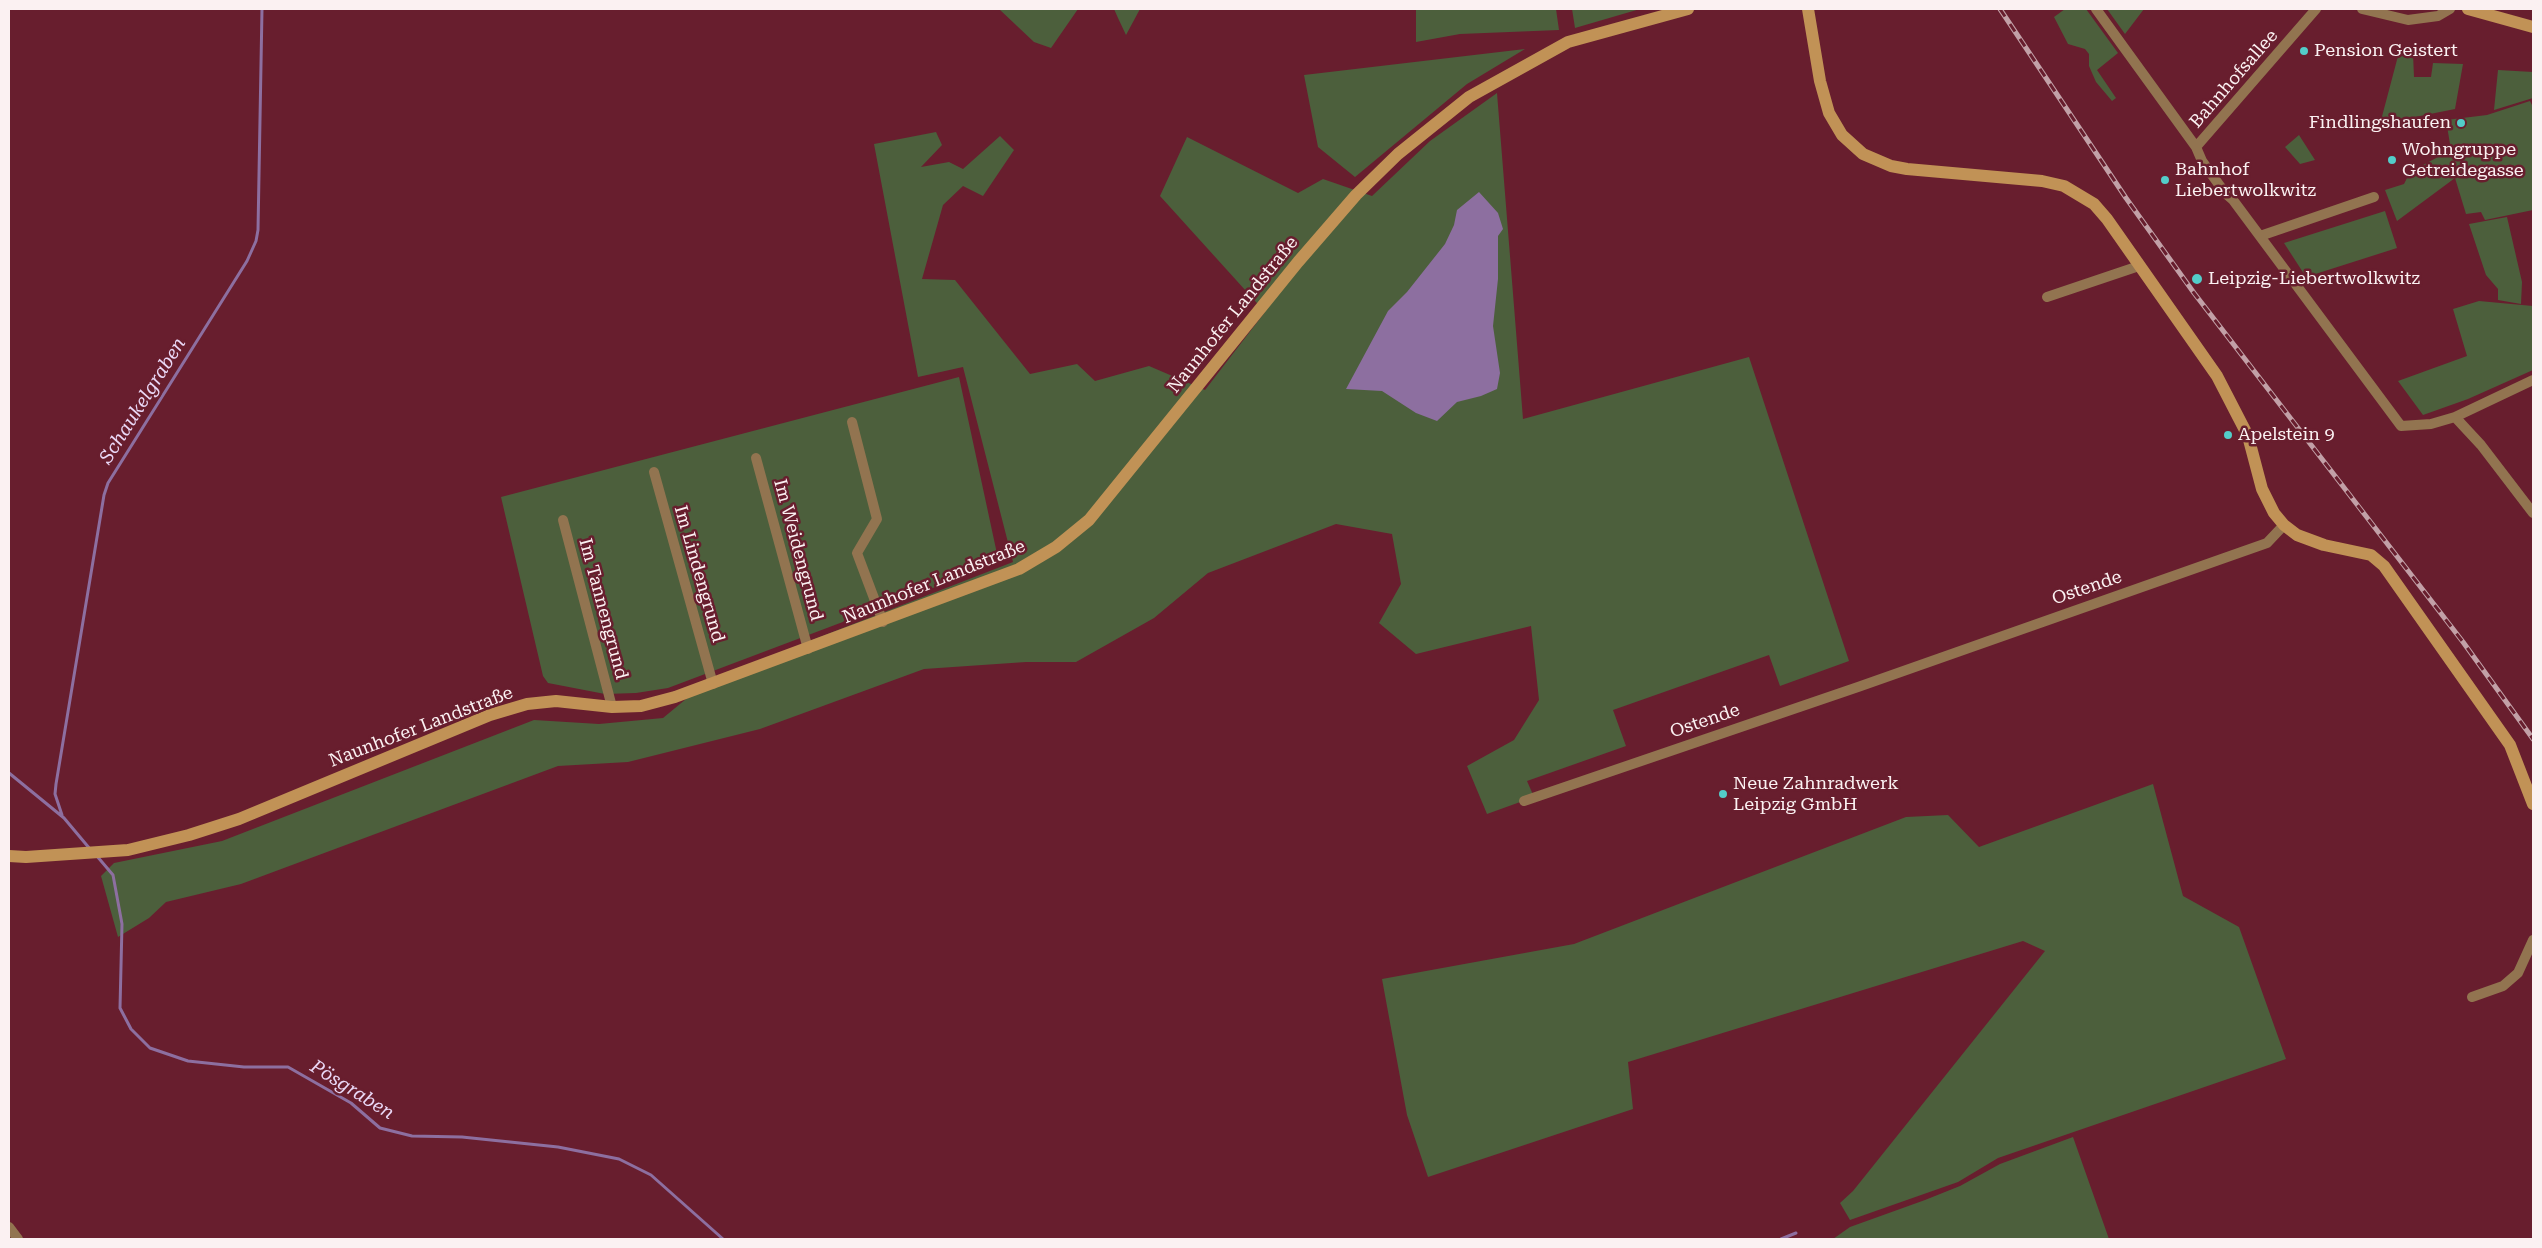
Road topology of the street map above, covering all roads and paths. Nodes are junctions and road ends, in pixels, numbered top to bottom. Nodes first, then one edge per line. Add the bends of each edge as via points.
1 (1688, 9) edge
2 (1808, 9) edge
3 (2096, 9) edge
4 (2316, 9) edge
5 (2362, 9) edge
6 (2450, 9) edge
7 (2468, 9) edge
8 (2533, 26) edge
9 (2196, 147) junction
10 (2374, 197) dead end
11 (2260, 236) junction
12 (2139, 266) junction
13 (2047, 297) dead end
14 (2533, 380) edge
15 (2455, 416) junction
16 (852, 422) dead end
17 (756, 458) dead end
18 (654, 472) dead end
19 (2533, 513) edge
20 (563, 520) dead end
21 (2284, 525) junction
22 (883, 622) junction
23 (808, 650) junction
24 (713, 684) junction
25 (612, 707) junction
26 (1524, 801) dead end
27 (2533, 804) edge
28 (9, 856) edge
29 (2533, 940) edge
30 (2472, 997) dead end
31 (9, 1226) edge
32 (18, 1239) edge

1 - 22 street, Naunhofer Landstraße via 1568,42 1468,97 1398,154 1356,195 1089,520 1056,547 1019,569
2 - 12 street via 1829,113 1842,135 1862,154 1907,169 2042,181 2064,186 2094,204
3 - 9 street
4 - 9 street, Bahnhofsallee
5 - 6 street via 2408,20 2438,16
7 - 8 street
9 - 11 street via 2225,193
10 - 11 street
11 - 15 street via 2401,426 2431,424
12 - 13 street
12 - 21 street via 2199,348 2237,413 2248,436 2267,501
14 - 15 street
15 - 19 street
16 - 22 street via 877,519 857,553
17 - 23 street, Im Weidengrund
18 - 24 street, Im Lindengrund
20 - 25 street, Im Tannengrund
21 - 26 street, Ostende via 2269,542
21 - 27 street via 2309,541 2371,554 2384,566 2510,745
22 - 23 street, Naunhofer Landstraße
23 - 24 street, Naunhofer Landstraße
24 - 25 street, Naunhofer Landstraße via 641,706
25 - 28 street, Naunhofer Landstraße via 556,701 527,704 490,715 239,819 189,834 128,850
29 - 30 street via 2518,973 2503,986
31 - 32 street

